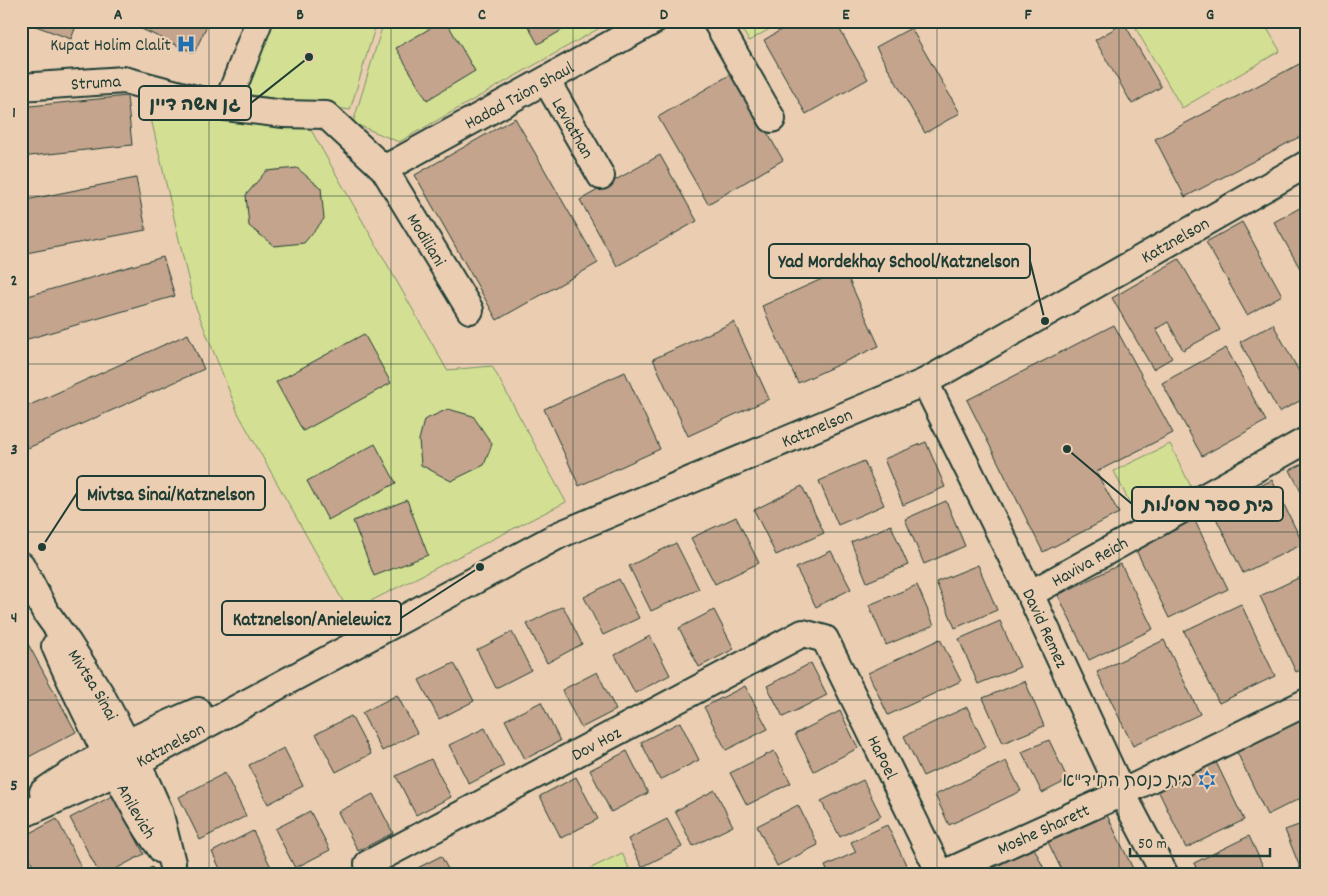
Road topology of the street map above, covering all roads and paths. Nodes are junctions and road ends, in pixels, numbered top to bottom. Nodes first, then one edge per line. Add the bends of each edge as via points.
1 (259, 21) edge
2 (653, 21) edge
3 (716, 21) edge
4 (546, 80) junction
5 (21, 87) edge
6 (226, 107) junction
7 (772, 119) dead end
8 (1307, 164) edge
9 (384, 169) junction
10 (601, 176) dead end
11 (470, 310) dead end
12 (925, 382) junction
13 (1307, 440) edge
14 (21, 565) edge
15 (1030, 594) junction
16 (825, 639) joint
17 (1307, 702) edge
18 (122, 758) junction
19 (1122, 793) junction
20 (21, 807) edge
21 (21, 815) edge
22 (175, 869) edge
23 (370, 870) edge
24 (941, 875) edge
25 (1165, 875) edge

1 - 6 street
2 - 4 street, Hadad Tzion Shaul
3 - 7 street
4 - 9 street, Hadad Tzion Shaul
4 - 10 street, Leviathan
5 - 6 street, Struma via 124,80
6 - 9 street, Struma via 326,115
8 - 12 street, Katznelson
9 - 11 street, Modiliani
12 - 15 street, David Remez
12 - 18 street, Katznelson via 559,536 369,638
13 - 15 street, Haviva Reich
14 - 18 street, Mivtsa Sinai via 45,612 66,672
15 - 19 street, David Remez
16 - 23 street, Dov Hoz via 803,633
16 - 24 street, HaPoel
17 - 19 street, Moshe Sharett
18 - 20 street, Katznelson via 73,772
18 - 21 street, Katznelson
18 - 22 street, Anilevich via 150,833
19 - 24 street, Moshe Sharett
19 - 25 street, David Remez

